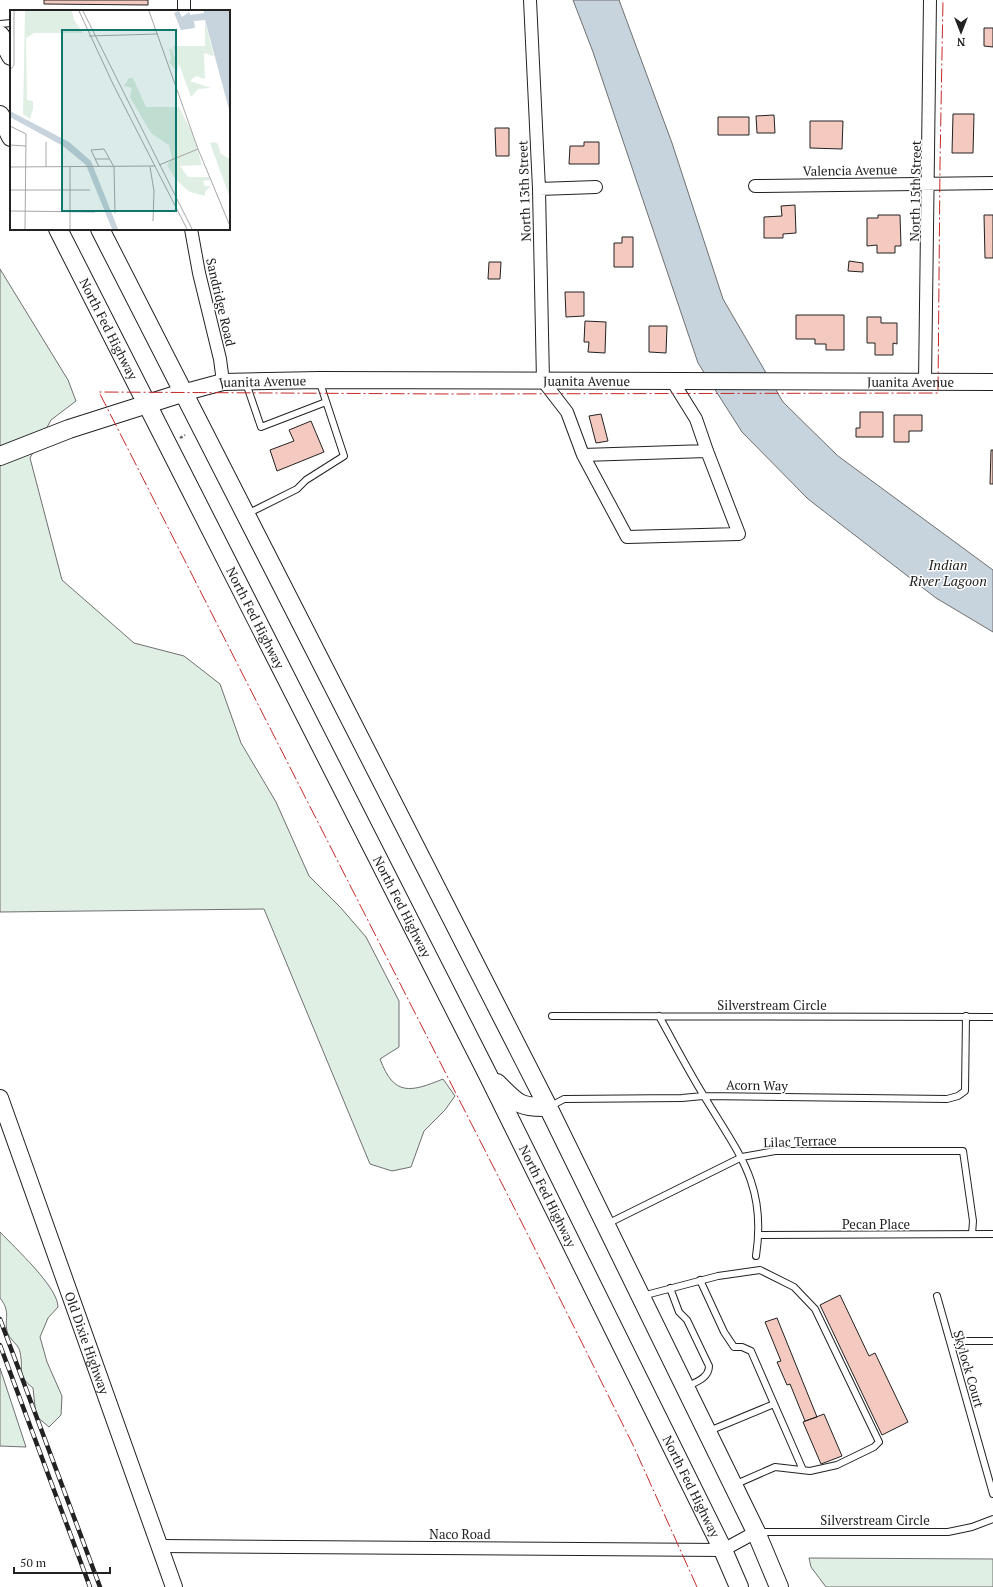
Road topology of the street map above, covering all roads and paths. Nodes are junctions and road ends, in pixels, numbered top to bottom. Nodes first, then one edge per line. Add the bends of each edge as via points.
1 (530, 0) edge
2 (930, 0) edge
3 (10, 23) edge
4 (0, 24) edge
5 (0, 35) edge
6 (10, 54) edge
7 (929, 182) junction
8 (993, 183) edge
9 (754, 186) dead end
10 (596, 187) dead end
11 (539, 189) junction
12 (59, 230) edge
13 (100, 230) edge
14 (191, 230) edge
15 (319, 380) junction
16 (246, 381) junction
17 (543, 381) junction
18 (223, 382) junction
19 (673, 382) junction
20 (925, 382) junction
21 (993, 382) edge
22 (182, 393) junction
23 (326, 402) junction
24 (147, 405) junction
25 (707, 451) junction
26 (583, 455) junction
27 (0, 456) edge
28 (246, 514) junction
29 (552, 1016) dead end
30 (659, 1016) junction
31 (966, 1016) junction
32 (993, 1016) edge
33 (487, 1073) junction
34 (703, 1096) junction
35 (0, 1098) edge
36 (548, 1108) junction
37 (742, 1157) junction
38 (605, 1225) junction
39 (972, 1234) junction
40 (993, 1234) edge
41 (759, 1235) junction
42 (756, 1256) dead end
43 (700, 1280) junction
44 (670, 1288) junction
45 (640, 1296) junction
46 (937, 1296) dead end
47 (950, 1341) junction
48 (993, 1341) edge
49 (685, 1387) junction
50 (774, 1404) junction
51 (707, 1432) junction
52 (803, 1470) junction
53 (733, 1486) junction
54 (993, 1494) edge
55 (993, 1519) edge
56 (756, 1532) junction
57 (160, 1546) junction
58 (724, 1550) junction
59 (174, 1587) edge
60 (739, 1587) edge
61 (779, 1587) edge

1 - 11 street, North 13th Street
2 - 7 street, North 15th Street
3 - 4 lane
5 - 6 main road
7 - 8 street, Valencia Avenue
7 - 9 street, Valencia Avenue
7 - 20 street, North 15th Street
10 - 11 street
11 - 17 street, North 13th Street
12 - 24 main road, North Fed Highway
13 - 22 main road
14 - 18 street, Sandridge Road
15 - 16 street, Juanita Avenue
15 - 17 street, Juanita Avenue
15 - 23 lane
16 - 18 street, Juanita Avenue
16 - 23 lane via 261,427
17 - 19 street, Juanita Avenue
17 - 26 street via 567,412
18 - 22 street, Juanita Avenue
19 - 20 street, Juanita Avenue
19 - 25 street via 696,419
20 - 21 street, Juanita Avenue
22 - 24 main road
22 - 28 main road
23 - 28 lane via 344,456 306,480 297,489
24 - 27 main road via 69,429
24 - 33 main road, North Fed Highway
25 - 26 street
25 - 26 street via 739,534 627,536
28 - 36 main road
29 - 30 lane, Silverstream Circle
30 - 31 lane, Silverstream Circle
30 - 34 lane
31 - 32 lane, Silverstream Circle
31 - 34 lane, Acorn Way via 965,1091 958,1096 947,1099
33 - 36 main road via 517,1103 529,1108
33 - 58 main road, North Fed Highway
34 - 36 lane, Acorn Way via 564,1098
34 - 37 lane
35 - 57 street, Old Dixie Highway
36 - 38 main road
37 - 38 lane, Lilac Terrace
37 - 39 lane, Lilac Terrace via 776,1151 963,1151 973,1221
37 - 41 lane via 754,1192
38 - 45 main road
39 - 40 lane, Pecan Place
39 - 41 lane, Pecan Place
41 - 42 lane
43 - 44 lane
43 - 50 lane via 724,1332 734,1347 751,1351
43 - 52 lane via 760,1270 794,1287 815,1309 879,1442 837,1465 810,1471
44 - 45 lane
44 - 49 lane via 709,1366 705,1377
45 - 49 main road
46 - 47 lane, Skylock Court
47 - 48 lane
47 - 54 lane, Skylock Court
49 - 51 main road
50 - 51 lane
50 - 52 lane
51 - 53 main road
52 - 53 lane via 776,1468
53 - 56 main road
55 - 56 lane, Silverstream Circle via 948,1532
56 - 58 street, Naco Road
56 - 61 main road
57 - 58 street, Naco Road
57 - 59 street, Old Dixie Highway
58 - 60 main road, North Fed Highway

